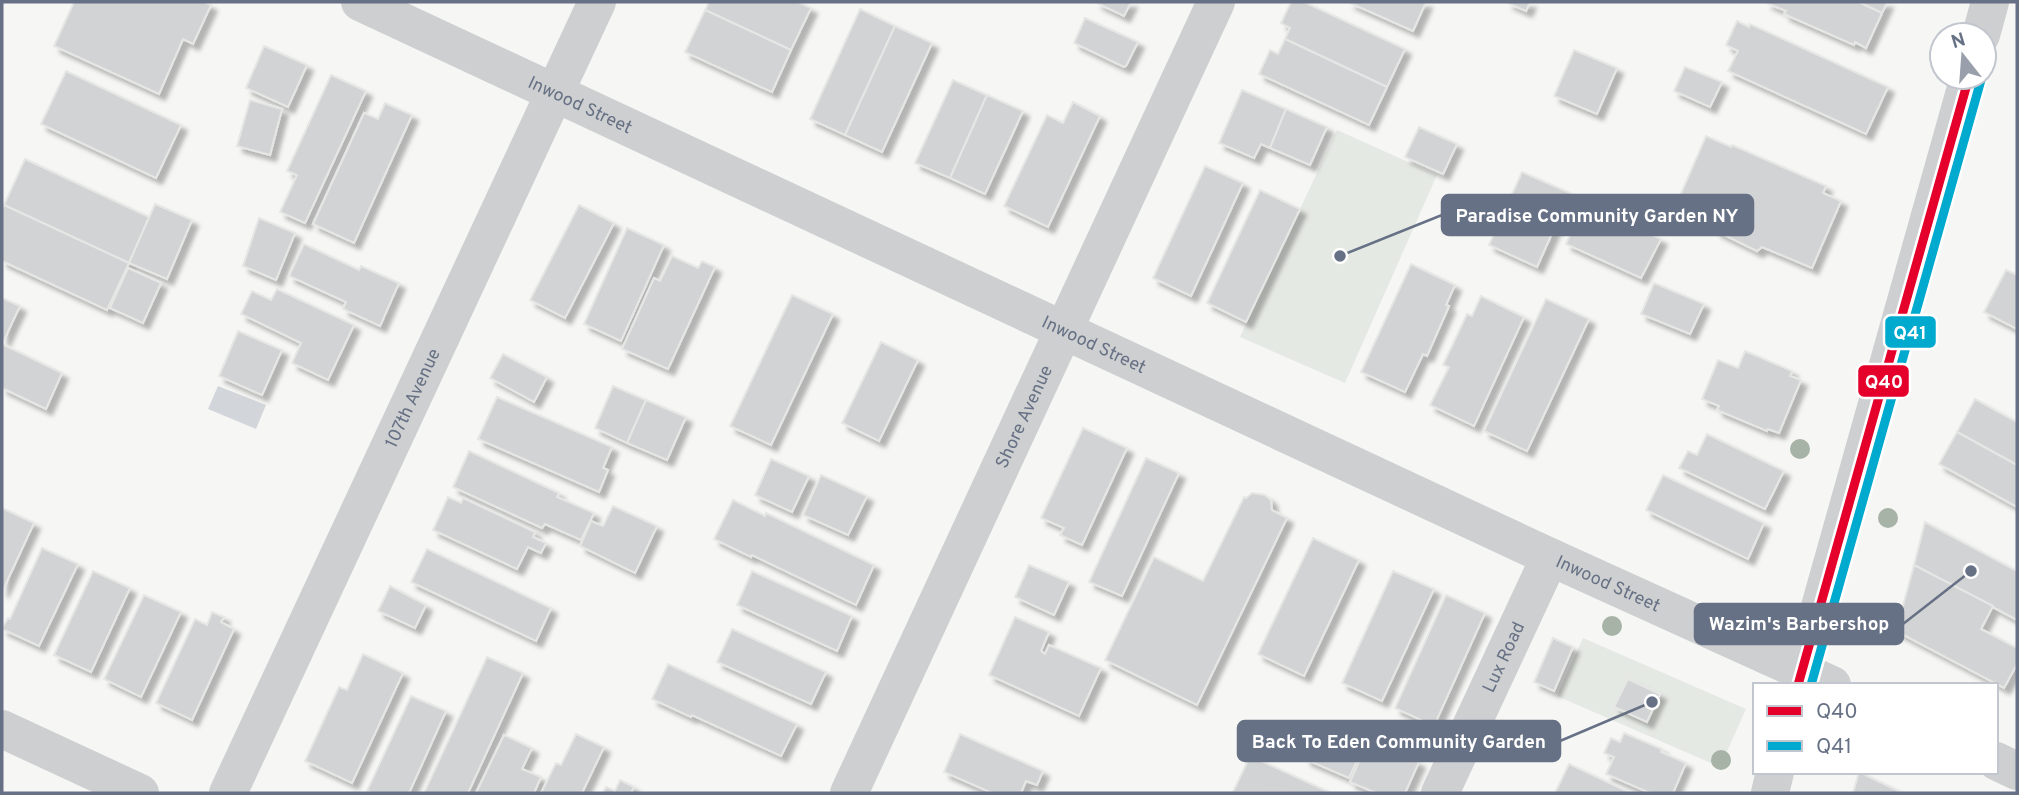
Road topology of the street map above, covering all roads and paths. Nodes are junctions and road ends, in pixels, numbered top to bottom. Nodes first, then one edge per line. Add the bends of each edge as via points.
1 (360, 2) edge
2 (597, 2) edge
3 (1216, 2) edge
4 (1990, 2) edge
5 (1985, 21) edge
6 (1965, 91) edge
7 (554, 92) junction
8 (1065, 330) junction
9 (1550, 557) junction
10 (1811, 680) edge
11 (2, 729) edge
12 (1998, 762) edge
13 (2017, 771) edge
14 (1775, 774) edge
15 (140, 793) edge
16 (228, 793) edge
17 (849, 793) edge
18 (1440, 793) edge
19 (1770, 793) edge

1 - 7 street, Inwood Street
2 - 7 street, 107th Avenue
3 - 8 street, Shore Avenue
4 - 5 street
6 - 10 street
7 - 8 street, Inwood Street
7 - 16 street, 107th Avenue
8 - 9 street, Inwood Street
8 - 17 street, Shore Avenue
9 - 10 street, Inwood Street
9 - 18 street, Lux Road
11 - 15 street
12 - 13 street
14 - 19 street

